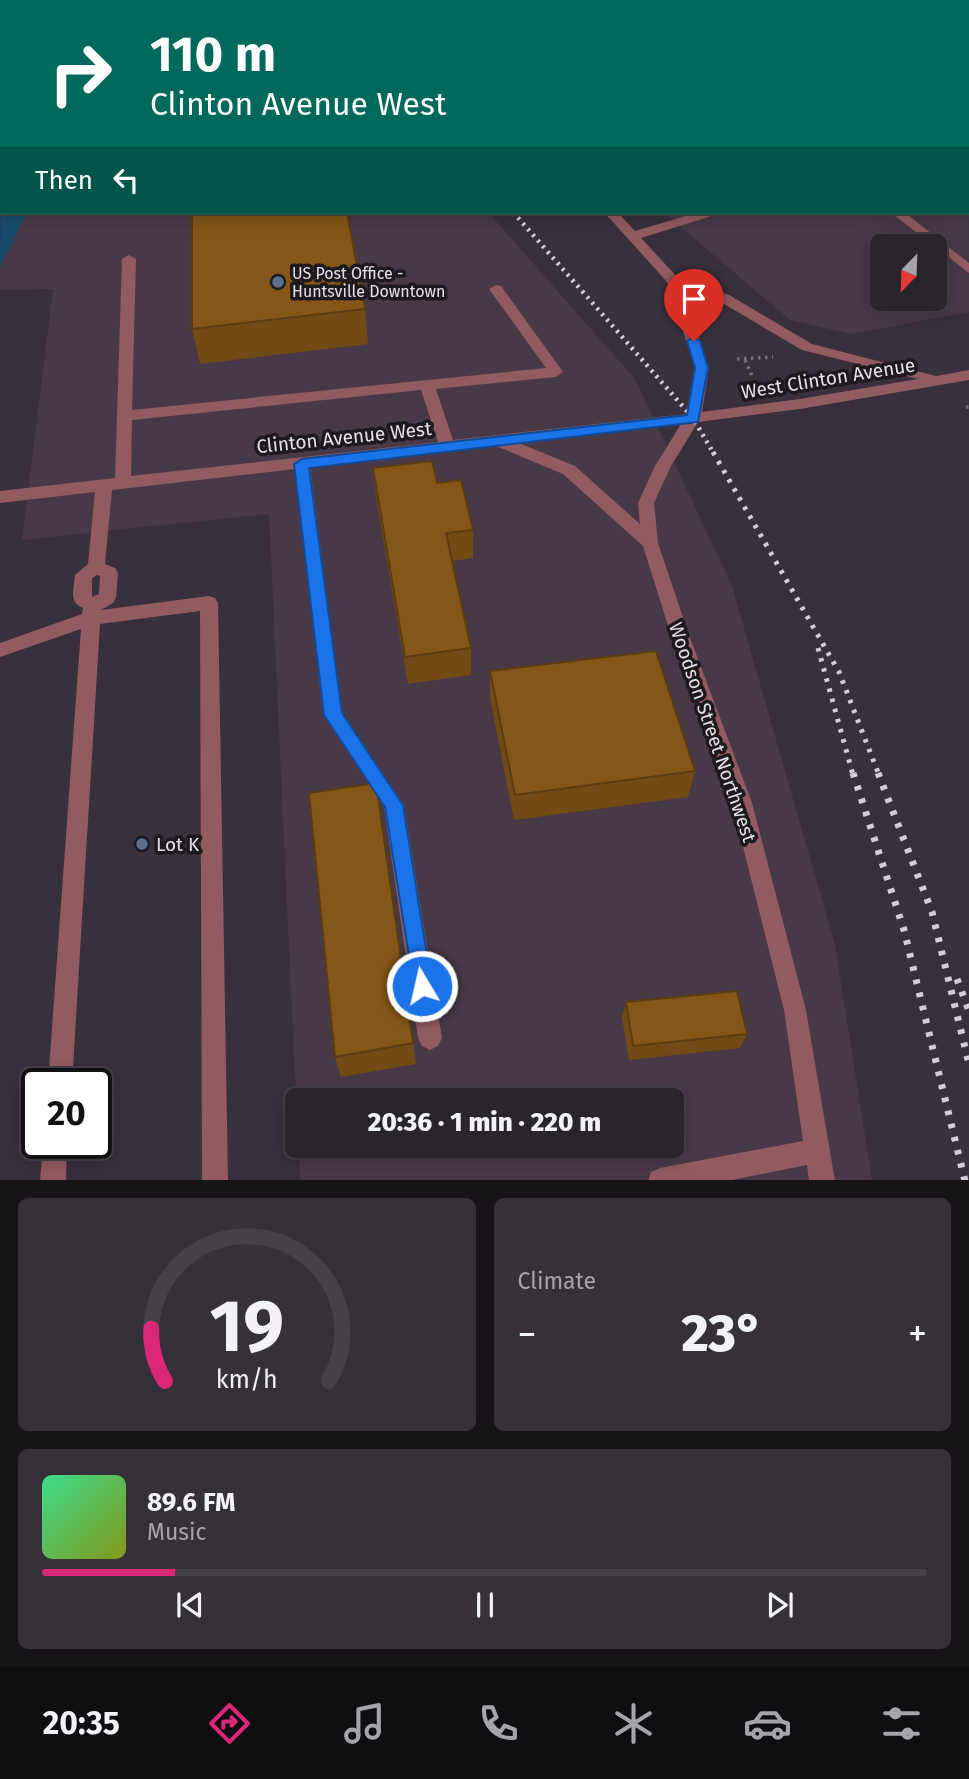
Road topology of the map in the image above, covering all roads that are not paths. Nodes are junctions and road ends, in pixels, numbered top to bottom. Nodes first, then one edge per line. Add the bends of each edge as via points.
1 (612, 214) edge
2 (704, 214) edge
3 (899, 214) edge
4 (633, 236) junction
5 (129, 259) dead end
6 (969, 269) edge
7 (673, 281) junction
8 (496, 289) dead end
9 (969, 375) edge
10 (936, 379) junction
11 (427, 385) junction
12 (124, 416) junction
13 (693, 418) junction
14 (499, 441) junction
15 (447, 447) junction
16 (302, 464) junction
17 (123, 482) junction
18 (104, 484) junction
19 (0, 497) edge
20 (650, 543) junction
21 (92, 612) junction
22 (0, 650) edge
23 (430, 1038) dead end
24 (61, 1068) edge
25 (819, 1150) junction
26 (54, 1159) edge
27 (53, 1180) edge
28 (215, 1180) edge
29 (665, 1180) edge
30 (822, 1180) edge

1 - 4 street
2 - 4 street
3 - 6 street
4 - 7 street
5 - 12 street
7 - 10 street via 724,298 807,348
7 - 13 street via 702,368
8 - 11 street via 556,372
9 - 10 street, West Clinton Avenue
10 - 13 street, West Clinton Avenue
11 - 12 street
11 - 15 street
12 - 17 street
13 - 14 street, Clinton Avenue West
13 - 20 street, Woodson Street Northwest via 646,503
14 - 15 street, Clinton Avenue West
14 - 20 street via 569,470
15 - 16 street, Clinton Avenue West
16 - 17 street, Clinton Avenue West
16 - 23 street via 333,715 394,805
17 - 18 street, Clinton Avenue West
18 - 19 street, Clinton Avenue West
18 - 21 street via 96,567 109,573 107,598
20 - 25 street, Woodson Street Northwest via 742,803 795,1010
21 - 22 street
21 - 24 street
21 - 28 street via 209,603
25 - 29 street
25 - 30 street, Woodson Street Northwest
26 - 27 street

